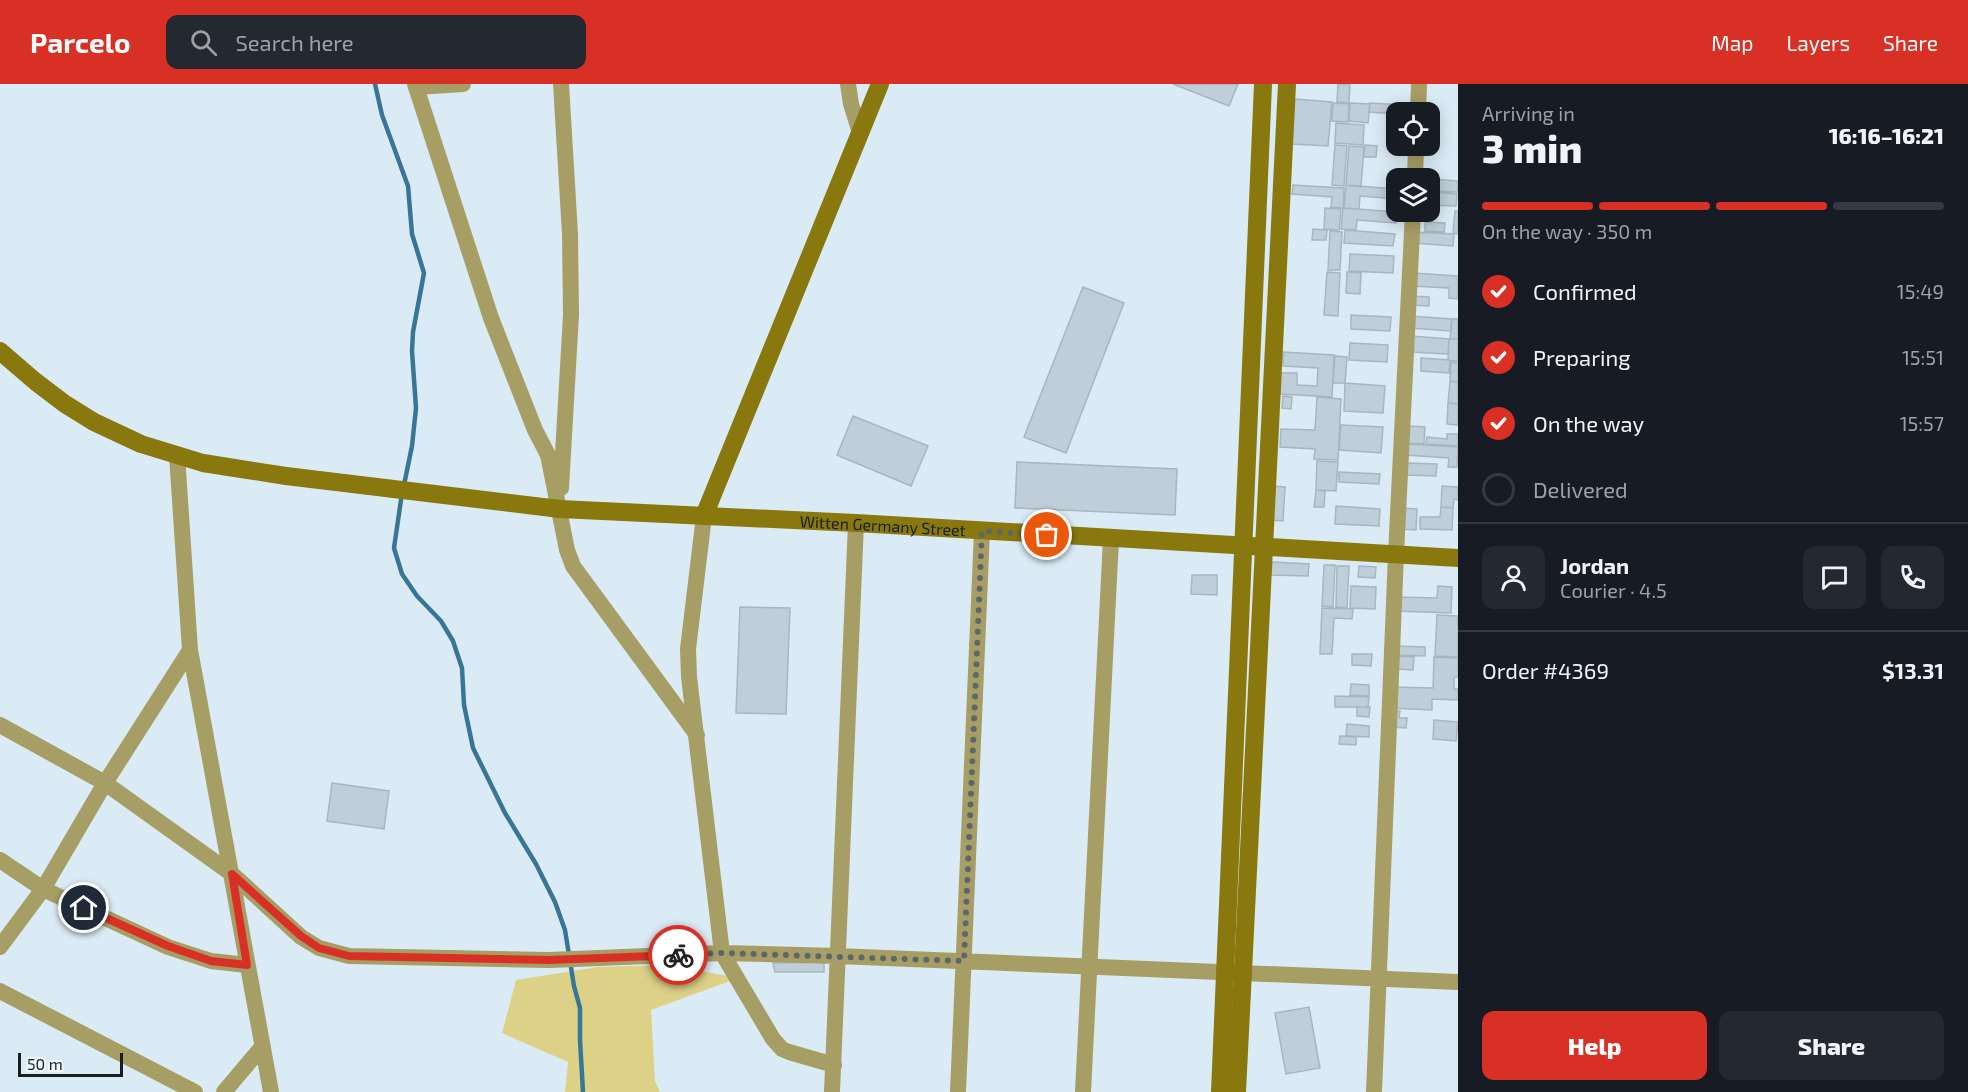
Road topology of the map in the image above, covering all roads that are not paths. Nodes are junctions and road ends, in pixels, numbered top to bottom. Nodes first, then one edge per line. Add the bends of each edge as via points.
1 (463, 84) edge
2 (561, 84) edge
3 (848, 84) edge
4 (880, 84) edge
5 (1263, 84) edge
6 (1287, 84) edge
7 (1419, 84) edge
8 (416, 86) edge
9 (1418, 102) edge
10 (860, 133) junction
11 (1413, 222) edge
12 (1257, 223) junction
13 (1280, 225) junction
14 (0, 351) edge
15 (177, 455) junction
16 (560, 509) junction
17 (704, 516) junction
18 (856, 523) junction
19 (982, 531) junction
20 (1111, 538) junction
21 (1244, 544) junction
22 (1264, 548) junction
23 (1396, 554) junction
24 (1458, 558) edge
25 (190, 650) junction
26 (0, 725) edge
27 (697, 735) junction
28 (105, 783) junction
29 (0, 860) edge
30 (232, 874) junction
31 (43, 889) junction
32 (0, 947) edge
33 (722, 953) junction
34 (838, 956) junction
35 (964, 961) junction
36 (247, 965) junction
37 (1090, 966) junction
38 (1234, 972) junction
39 (1379, 978) junction
40 (1458, 982) edge
41 (0, 991) edge
42 (262, 1047) junction
43 (834, 1065) junction
44 (195, 1092) edge
45 (224, 1092) edge
46 (271, 1092) edge
47 (832, 1092) edge
48 (958, 1092) edge
49 (1083, 1092) edge
50 (1220, 1092) edge
51 (1238, 1092) edge
52 (1374, 1092) edge

1 - 8 street
2 - 16 street via 571,315
3 - 10 street
4 - 10 street
5 - 12 street
6 - 13 street
7 - 9 street
8 - 16 street via 491,318 548,455
10 - 17 street
11 - 23 street
12 - 13 street
12 - 21 street
13 - 22 street
14 - 15 street, Witten Germany Street via 36,382 94,422 141,444
15 - 16 street, Witten Germany Street via 238,469
15 - 25 street
16 - 17 street, Witten Germany Street
16 - 27 street via 573,566
17 - 18 street, Witten Germany Street
17 - 27 street via 688,649
18 - 19 street, Witten Germany Street
18 - 34 street
19 - 20 street, Witten Germany Street
19 - 35 street
20 - 21 street, Witten Germany Street
20 - 37 street
21 - 22 street, Witten Germany Street
21 - 38 street
22 - 23 street, Witten Germany Street
22 - 38 street
23 - 24 street, Witten Germany Street
23 - 39 street
25 - 28 street
25 - 30 street
26 - 28 street
27 - 33 street
28 - 30 street
28 - 31 street
29 - 31 street
30 - 33 street via 301,936 319,948 349,956 593,960
30 - 36 street
31 - 32 street
31 - 36 street via 168,946 211,961
33 - 34 street
33 - 43 street via 773,1040 782,1049
34 - 35 street
34 - 43 street
35 - 37 street
35 - 48 street
36 - 42 street
37 - 38 street
37 - 49 street
38 - 39 street
38 - 50 street
38 - 51 street
39 - 40 street
39 - 52 street
41 - 44 street
42 - 45 street
42 - 46 street
43 - 47 street

